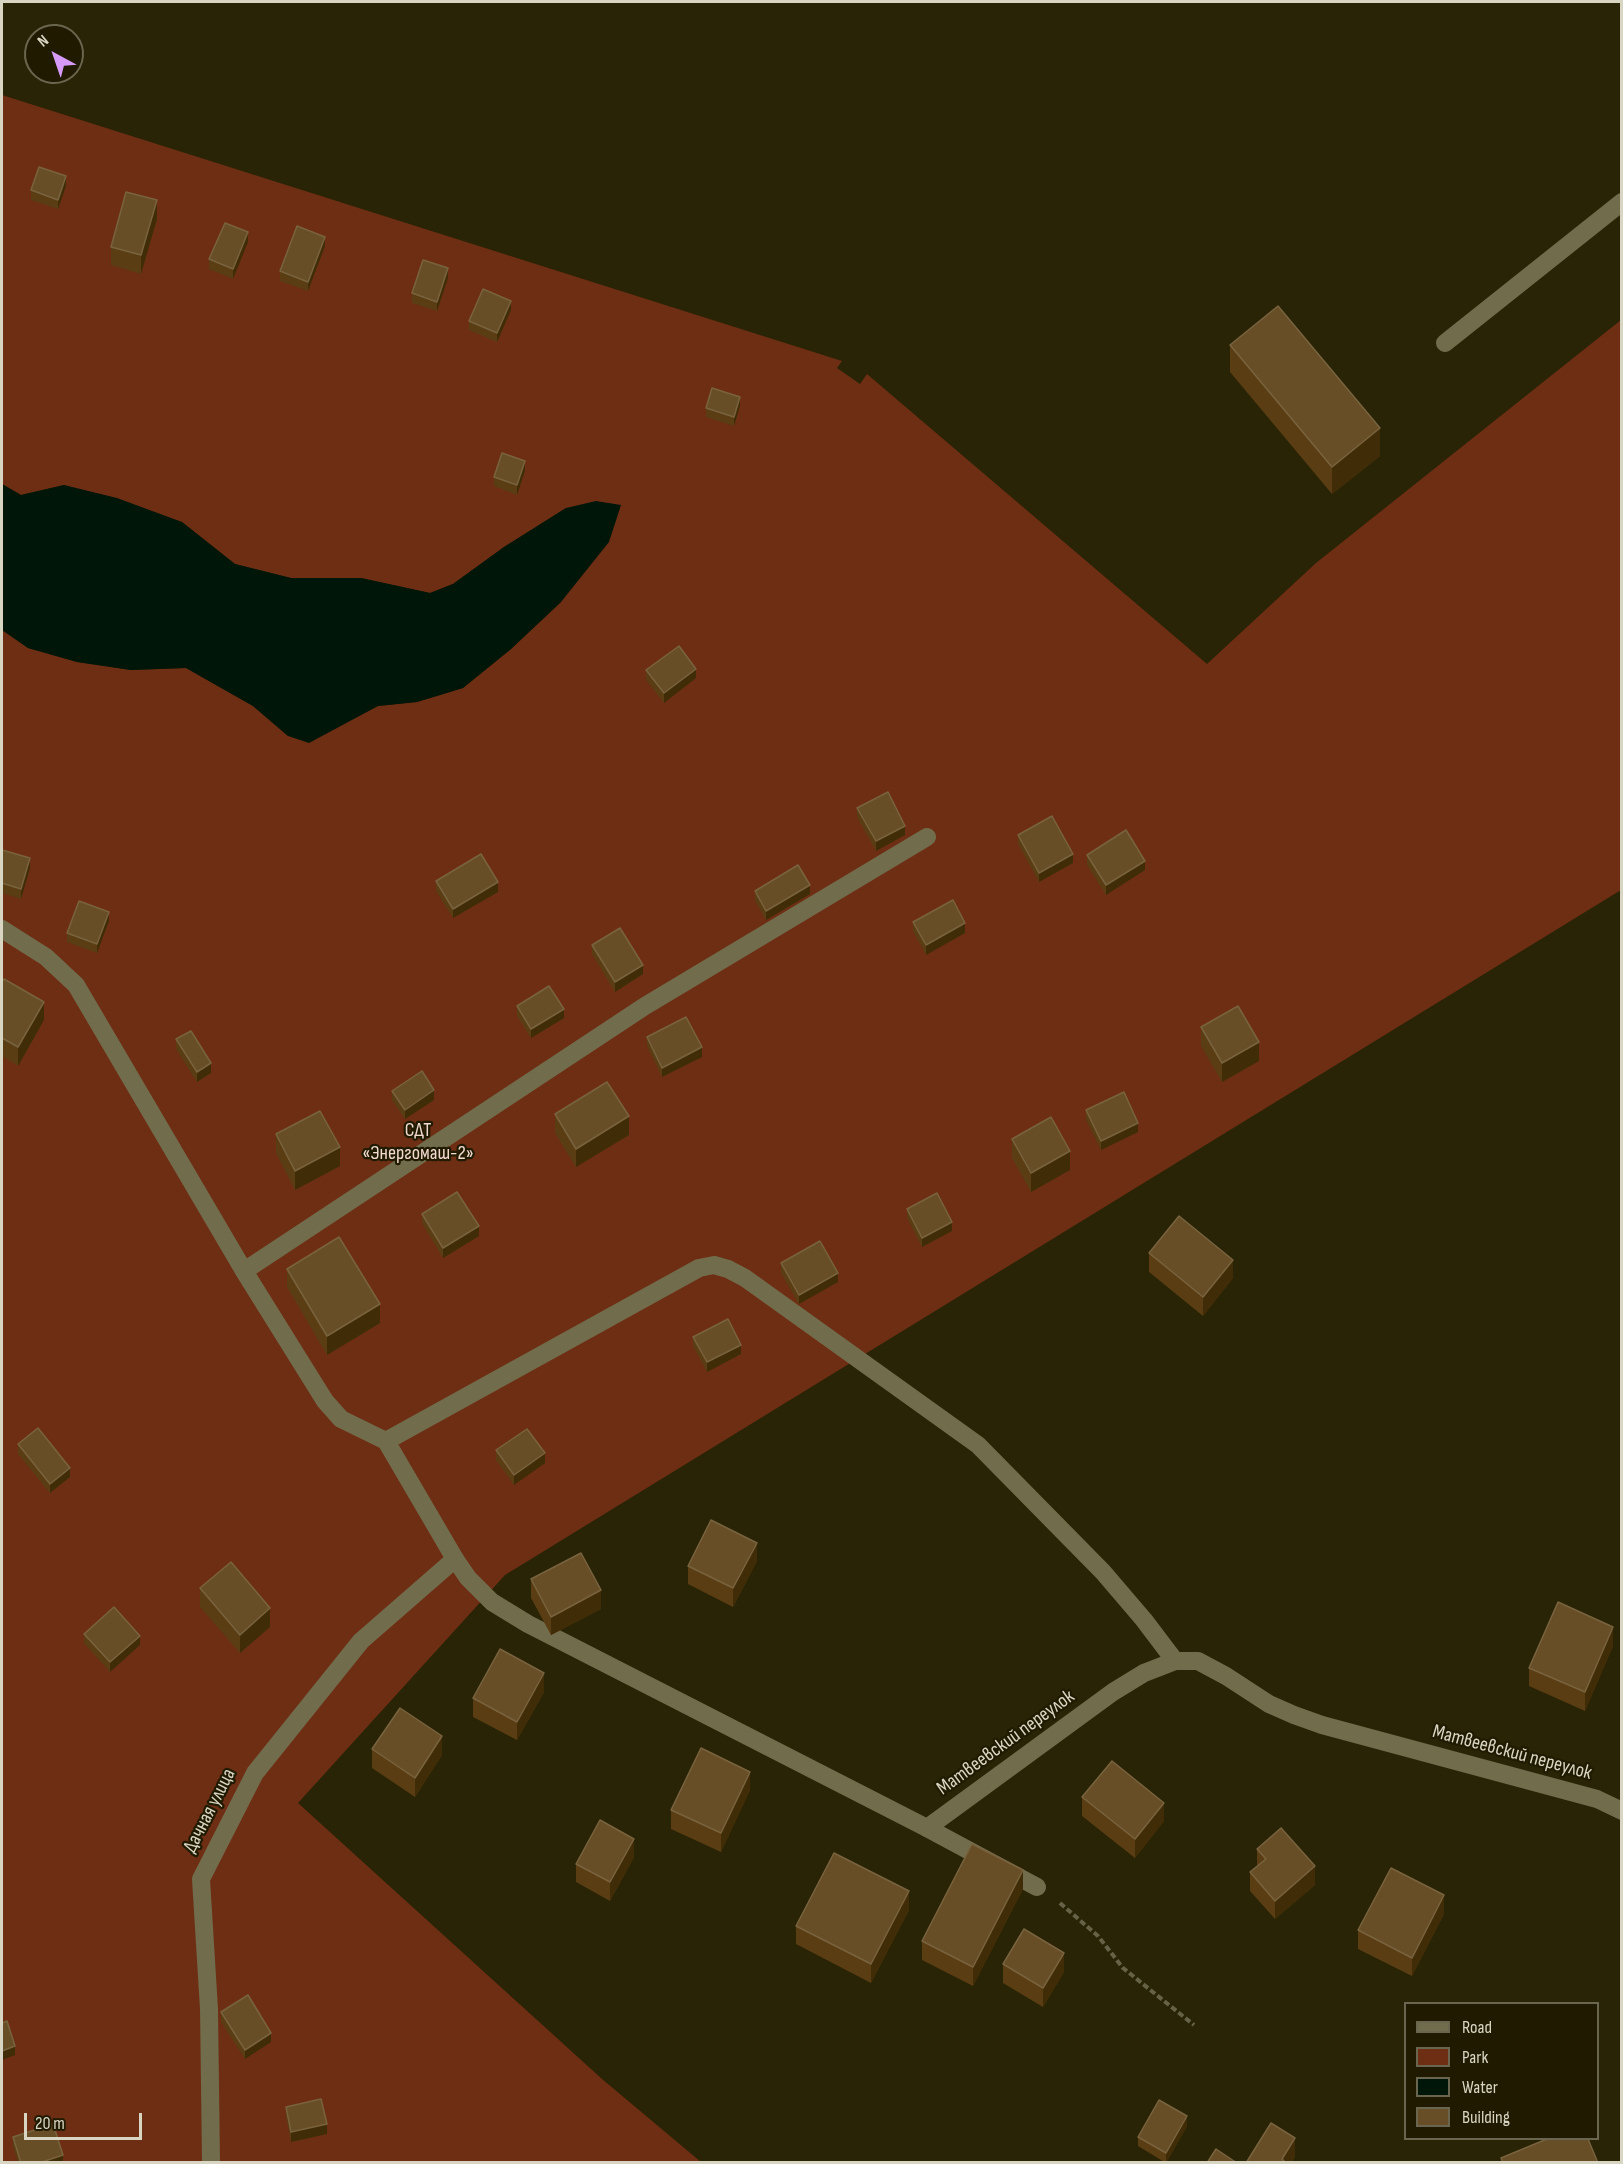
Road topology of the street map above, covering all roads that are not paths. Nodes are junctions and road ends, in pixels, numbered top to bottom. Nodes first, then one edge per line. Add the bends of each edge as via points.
1 (1622, 202) edge
2 (1445, 343) dead end
3 (927, 837) dead end
4 (2, 928) edge
5 (244, 1271) junction
6 (386, 1442) junction
7 (454, 1559) junction
8 (1175, 1661) junction
9 (1622, 1811) edge
10 (927, 1828) junction
11 (1037, 1887) road end
12 (211, 2163) edge

1 - 2 street
3 - 5 street via 645,1006
4 - 5 street via 46,957 76,985
5 - 6 street via 325,1401 341,1419
6 - 7 street
6 - 8 street via 699,1268 714,1265 745,1278 978,1445 1103,1572
7 - 10 street via 492,1602 528,1623
7 - 12 street, Дачная улица via 361,1641 255,1773 201,1879 209,2008
8 - 9 street, Матвеевский переулок via 1198,1661 1294,1715 1597,1799
8 - 10 street, Матвеевский переулок via 1144,1673 1113,1692
10 - 11 street

